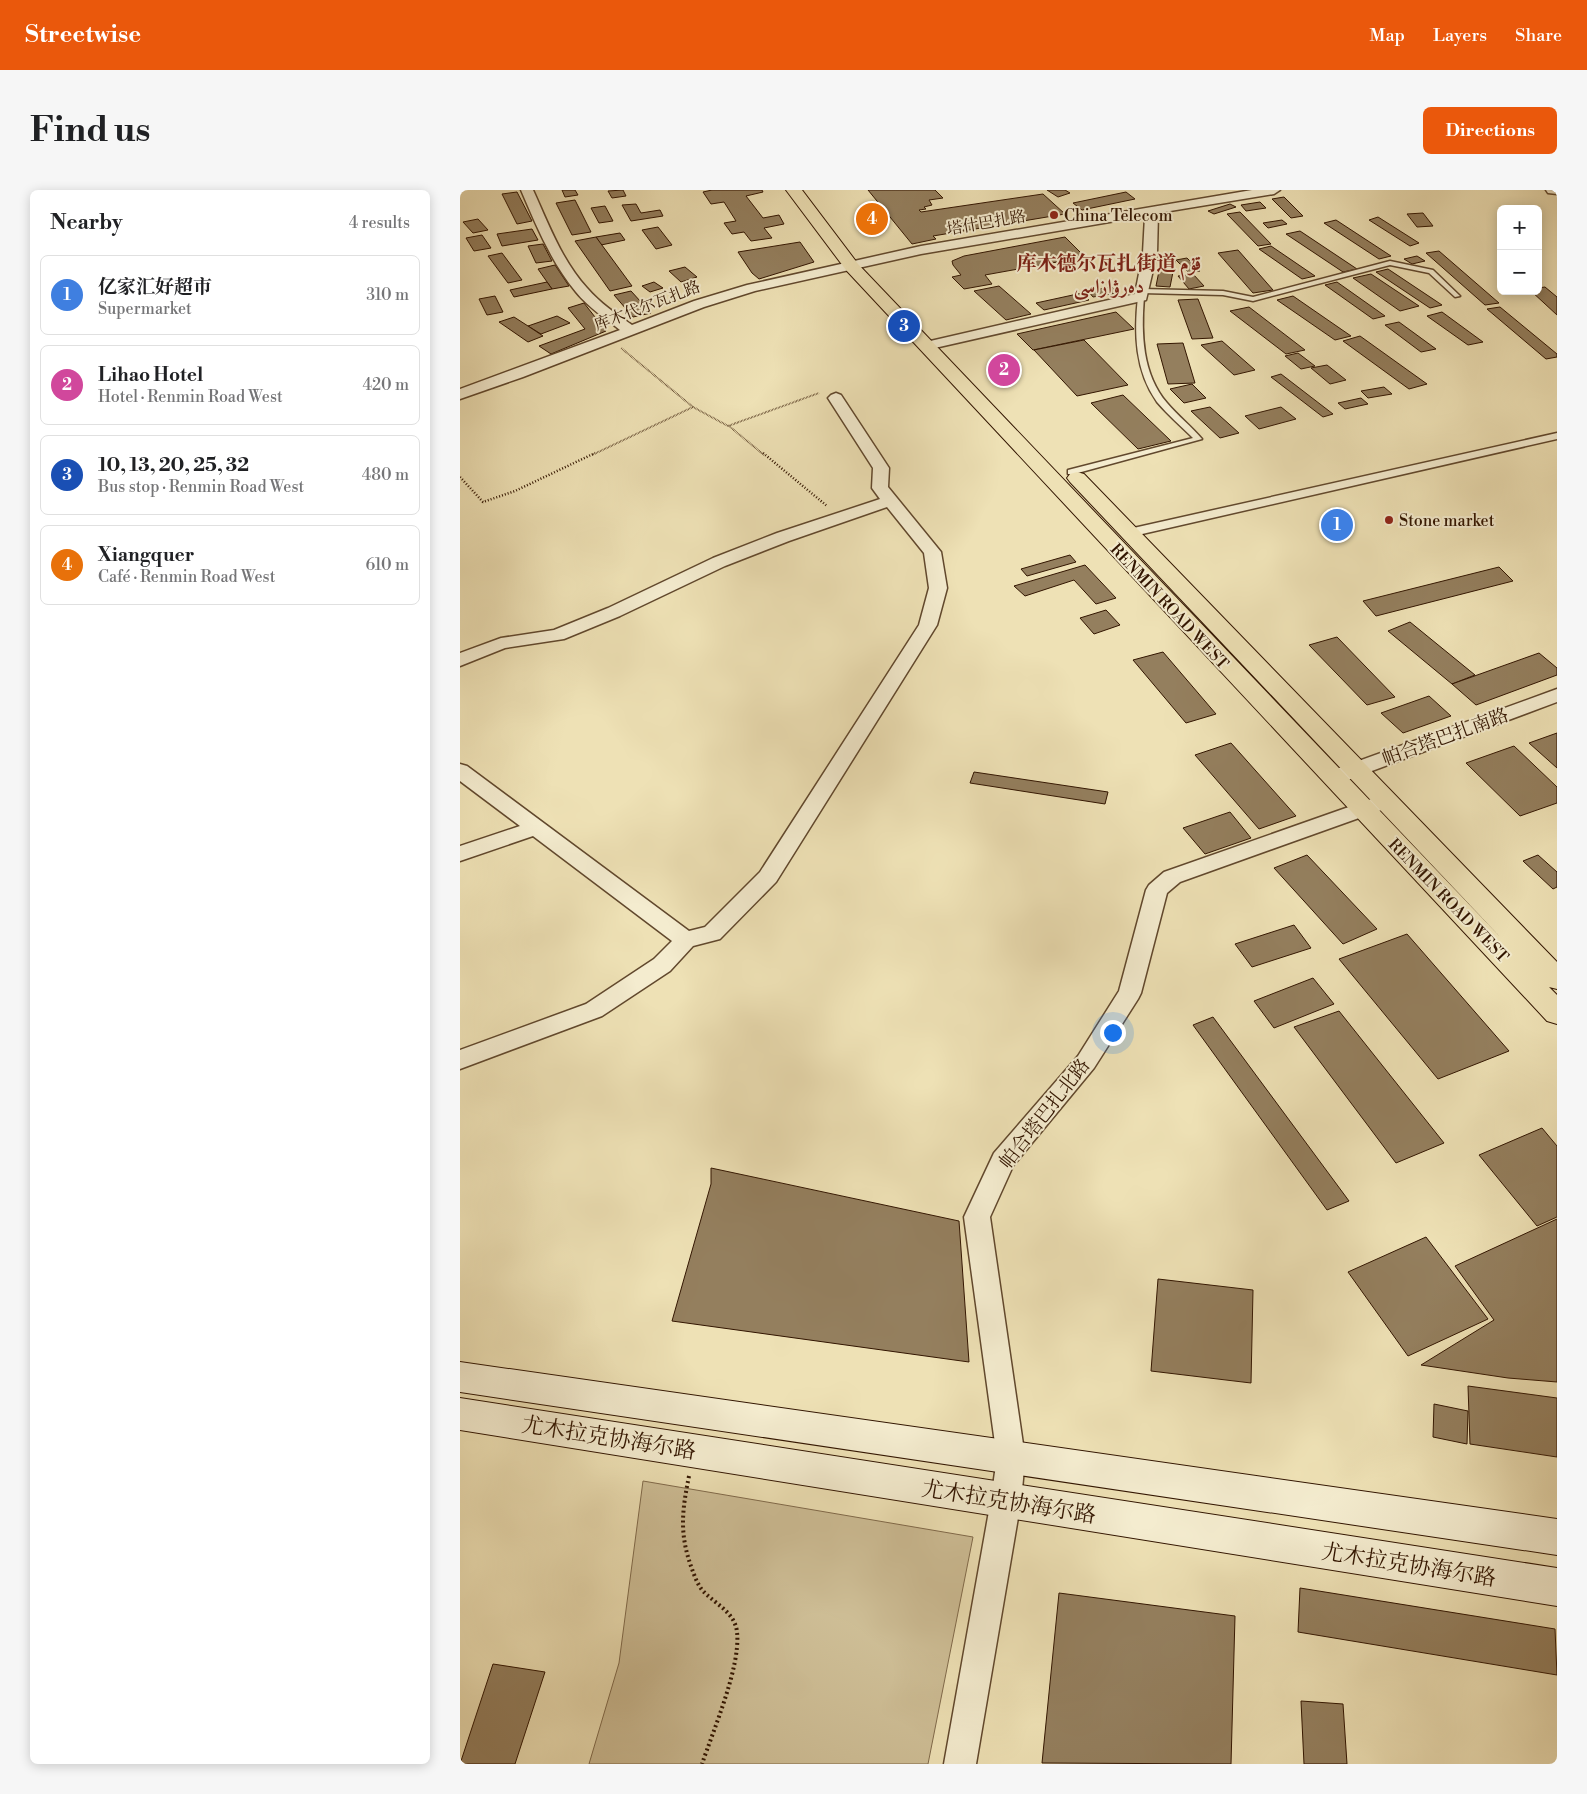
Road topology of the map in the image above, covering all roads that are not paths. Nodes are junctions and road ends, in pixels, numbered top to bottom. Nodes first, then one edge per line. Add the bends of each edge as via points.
1 (527, 190) edge
2 (794, 190) edge
3 (816, 190) edge
4 (1274, 190) edge
5 (1552, 190) edge
6 (1557, 190) edge
7 (1152, 211) junction
8 (862, 263) junction
9 (1141, 294) junction
10 (1457, 296) dead end
11 (630, 330) junction
12 (948, 341) junction
13 (926, 346) junction
14 (460, 394) edge
15 (836, 398) road end
16 (1557, 436) edge
17 (1071, 472) junction
18 (889, 501) junction
19 (1129, 533) junction
20 (460, 660) edge
21 (1557, 695) edge
22 (1356, 770) junction
23 (460, 771) edge
24 (1333, 778) junction
25 (1386, 801) junction
26 (1362, 809) junction
27 (536, 828) junction
28 (460, 854) edge
29 (686, 940) junction
30 (1557, 979) edge
31 (1557, 1012) edge
32 (460, 1060) edge
33 (460, 1377) edge
34 (460, 1414) edge
35 (1011, 1458) junction
36 (1006, 1500) junction
37 (1557, 1537) edge
38 (1557, 1588) edge
39 (960, 1764) edge

1 - 11 street via 575,283 604,312
2 - 8 main road, RENMIN ROAD WEST
3 - 8 main road, RENMIN ROAD WEST
4 - 7 street, 塔什巴扎路
5 - 6 street
7 - 8 street, 塔什巴扎路
7 - 9 street via 1150,254
8 - 11 street, 库木代尔瓦扎路 via 752,288
8 - 12 main road, RENMIN ROAD WEST
8 - 13 main road, RENMIN ROAD WEST
9 - 10 lane via 1223,293 1253,299 1390,263 1431,271
9 - 12 street
9 - 17 lane via 1138,329 1141,360 1156,395 1198,439
11 - 14 street, 库木代尔瓦扎路
12 - 13 street
12 - 17 main road, RENMIN ROAD WEST
13 - 24 main road, RENMIN ROAD WEST
15 - 18 street via 881,468 880,488
16 - 19 street
17 - 19 main road, RENMIN ROAD WEST
18 - 20 street via 719,562 558,635 501,643
18 - 29 street via 932,552 938,588 928,625 768,877 712,933
19 - 22 main road, RENMIN ROAD WEST
21 - 22 street, 帕合塔巴扎南路
22 - 24 street, 帕合塔巴扎南路
22 - 25 main road, RENMIN ROAD WEST
23 - 27 street
24 - 26 main road, RENMIN ROAD WEST
25 - 26 street, 帕合塔巴扎北路
25 - 30 main road, RENMIN ROAD WEST
26 - 31 main road, RENMIN ROAD WEST
26 - 35 street, 帕合塔巴扎北路 via 1172,877 1158,890 1130,993 1086,1062 1003,1160 977,1217
27 - 28 street
27 - 29 street
29 - 32 street via 662,965 594,1010
33 - 35 main road, 尤木拉克协海尔路
34 - 36 main road, 尤木拉克协海尔路
35 - 36 street, 帕合塔巴扎北路
35 - 37 main road, 尤木拉克协海尔路
36 - 38 main road, 尤木拉克协海尔路
36 - 39 street, 帕合塔巴扎北路

